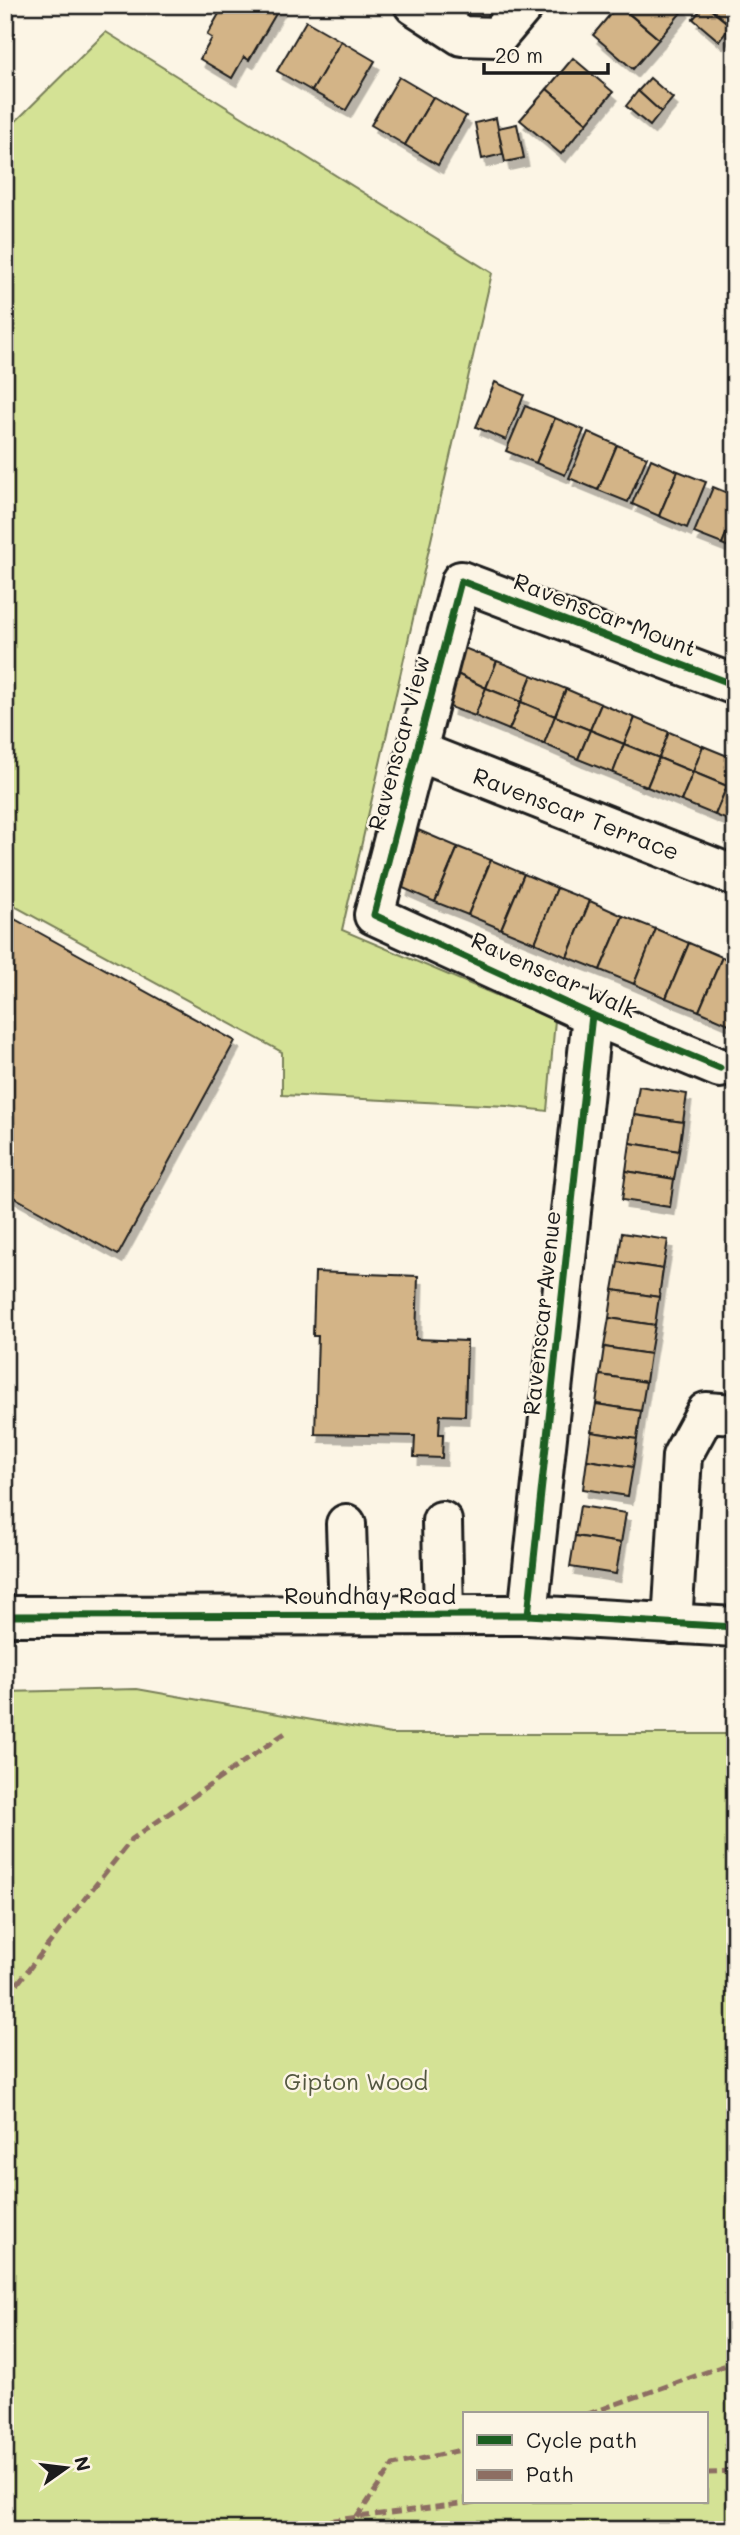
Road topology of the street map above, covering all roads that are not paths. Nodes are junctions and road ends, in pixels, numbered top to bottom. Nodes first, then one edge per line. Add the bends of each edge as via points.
1 (414, 5) edge
2 (524, 5) edge
3 (461, 581) joint
4 (735, 685) edge
5 (417, 751) junction
6 (735, 876) edge
7 (374, 915) joint
8 (592, 1014) junction
9 (720, 1068) dead end
10 (735, 1413) edge
11 (442, 1521) dead end
12 (346, 1524) dead end
13 (349, 1615) junction
14 (444, 1615) junction
15 (528, 1615) junction
16 (5, 1616) edge
17 (672, 1624) junction
18 (735, 1628) edge

1 - 2 street via 462,36 497,37
3 - 4 street, Ravenscar Mount
3 - 5 street, Ravenscar View
5 - 6 street, Ravenscar Terrace
5 - 7 street, Ravenscar View
7 - 8 street, Ravenscar Walk
8 - 9 street, Ravenscar Walk
8 - 15 street, Ravenscar Avenue
10 - 17 street via 706,1412 682,1456
11 - 14 street
12 - 13 street
13 - 14 street, Roundhay Road
13 - 16 street, Roundhay Road
14 - 15 street, Roundhay Road
15 - 17 street, Roundhay Road
17 - 18 street, Roundhay Road

